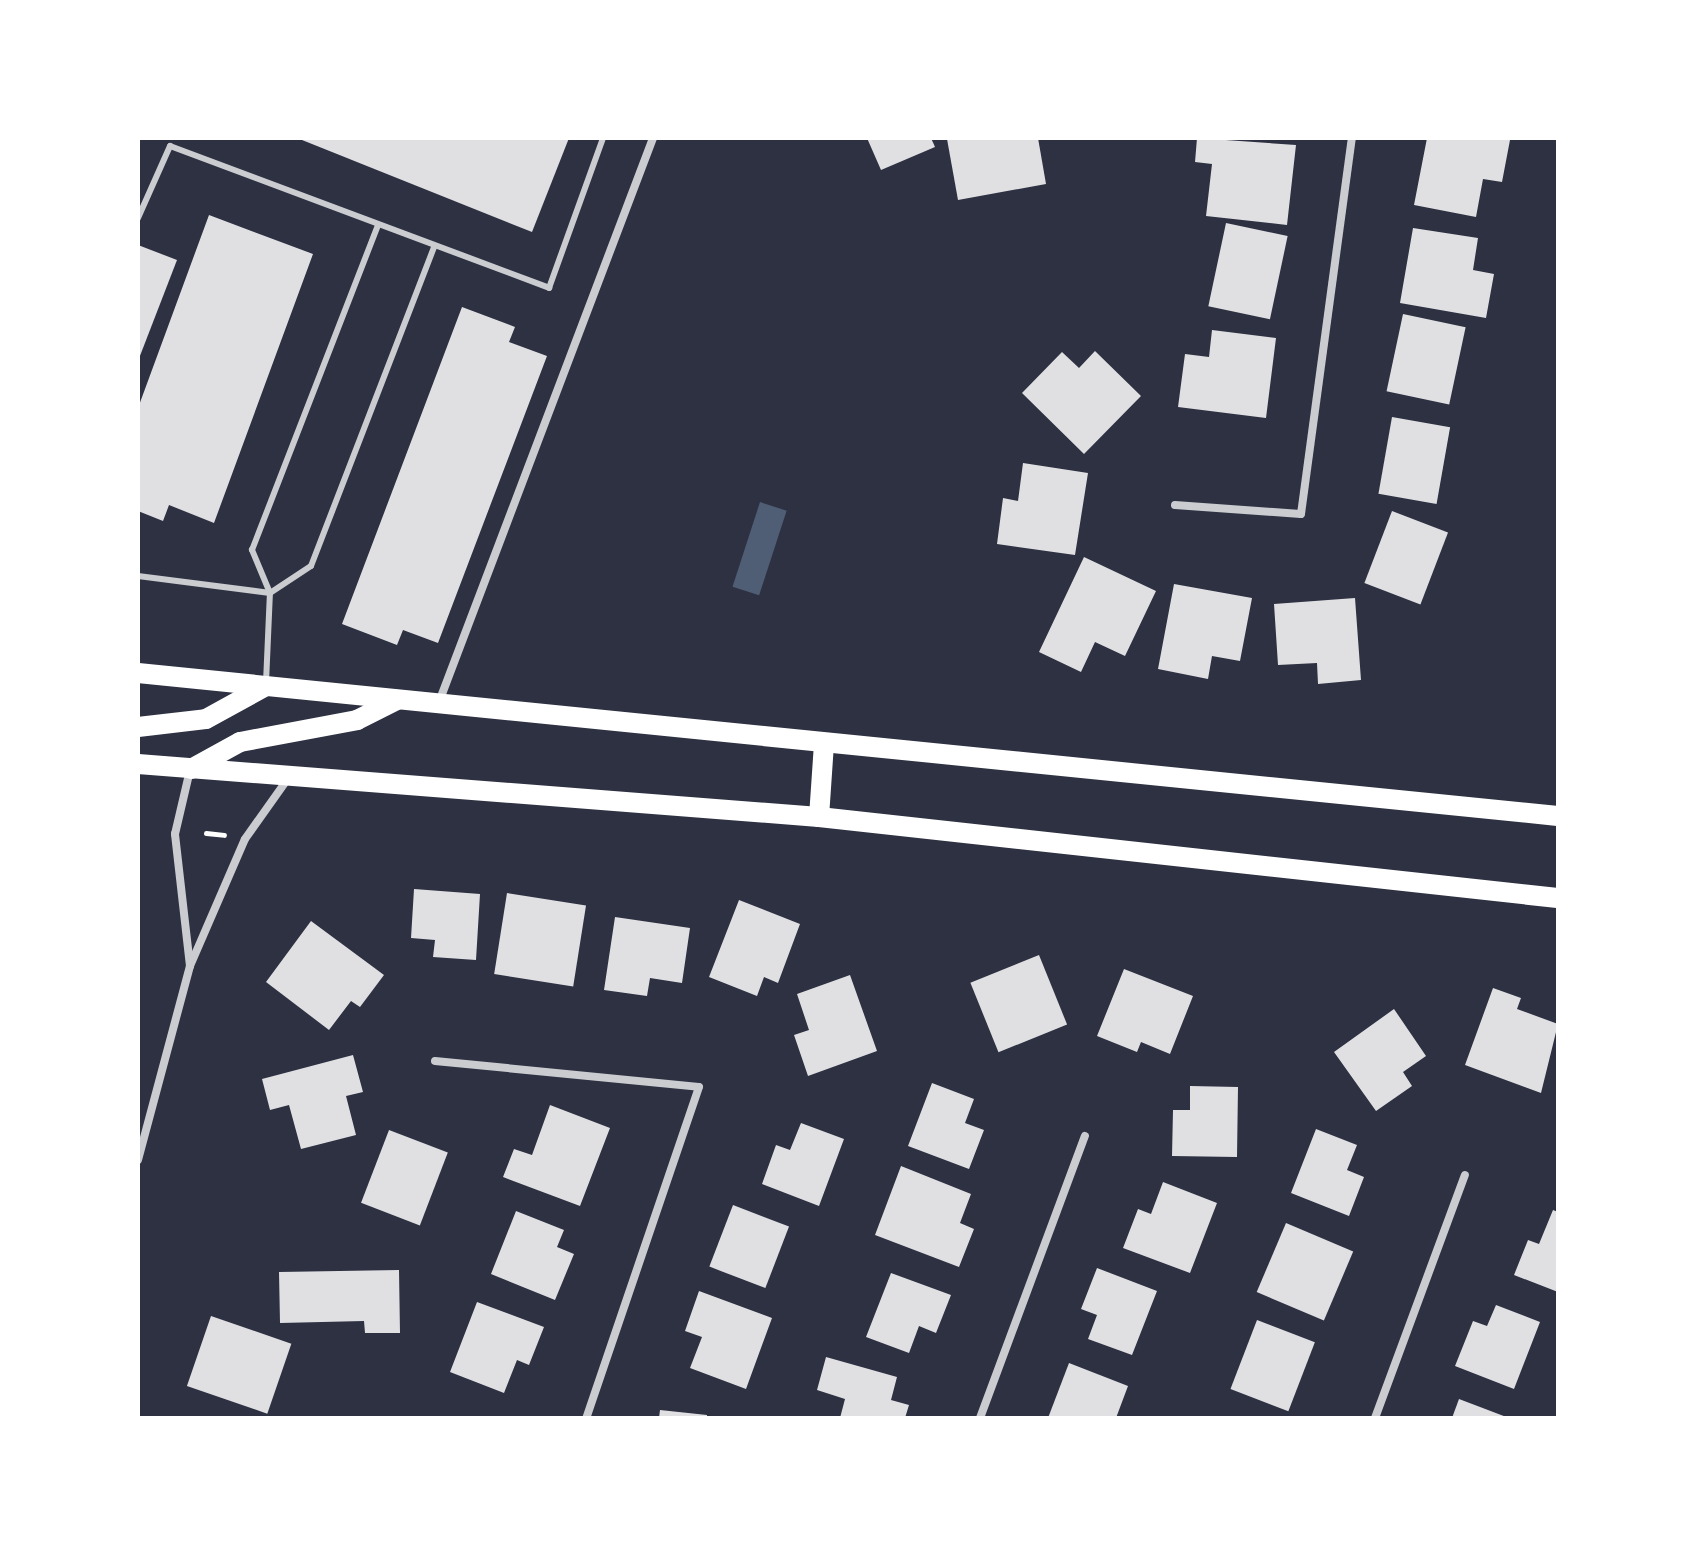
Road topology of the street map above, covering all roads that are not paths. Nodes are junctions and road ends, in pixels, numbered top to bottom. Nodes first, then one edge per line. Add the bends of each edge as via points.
1 (173, 138) edge
2 (603, 138) edge
3 (653, 138) edge
4 (1352, 138) edge
5 (170, 146) junction
6 (138, 218) edge
7 (378, 225) junction
8 (434, 247) junction
9 (1175, 505) dead end
10 (138, 576) edge
11 (270, 593) junction
12 (138, 673) edge
13 (266, 686) junction
14 (399, 699) junction
15 (439, 703) junction
16 (138, 727) edge
17 (824, 744) junction
18 (138, 764) edge
19 (191, 769) junction
20 (291, 775) junction
21 (1558, 816) edge
22 (819, 817) junction
23 (1558, 898) edge
24 (190, 966) junction
25 (435, 1061) dead end
26 (1085, 1136) dead end
27 (138, 1160) edge
28 (1465, 1175) dead end
29 (586, 1418) edge
30 (980, 1418) edge
31 (1375, 1418) edge

1 - 5 lane
2 - 8 lane via 549,288
3 - 15 street
4 - 9 street via 1301,514
5 - 6 lane
5 - 7 lane
7 - 8 lane
7 - 11 lane via 252,550
8 - 11 lane via 311,566
10 - 11 lane
11 - 13 lane
12 - 13 main road
13 - 14 main road
13 - 16 main road via 206,719
14 - 15 main road
14 - 19 main road via 357,720 240,742
15 - 17 main road
17 - 21 main road
17 - 22 main road
18 - 19 main road
19 - 20 main road
19 - 24 street via 175,834
20 - 22 main road
20 - 24 street via 245,839
22 - 23 main road
24 - 27 street
25 - 29 street via 699,1087
26 - 30 street
28 - 31 street

